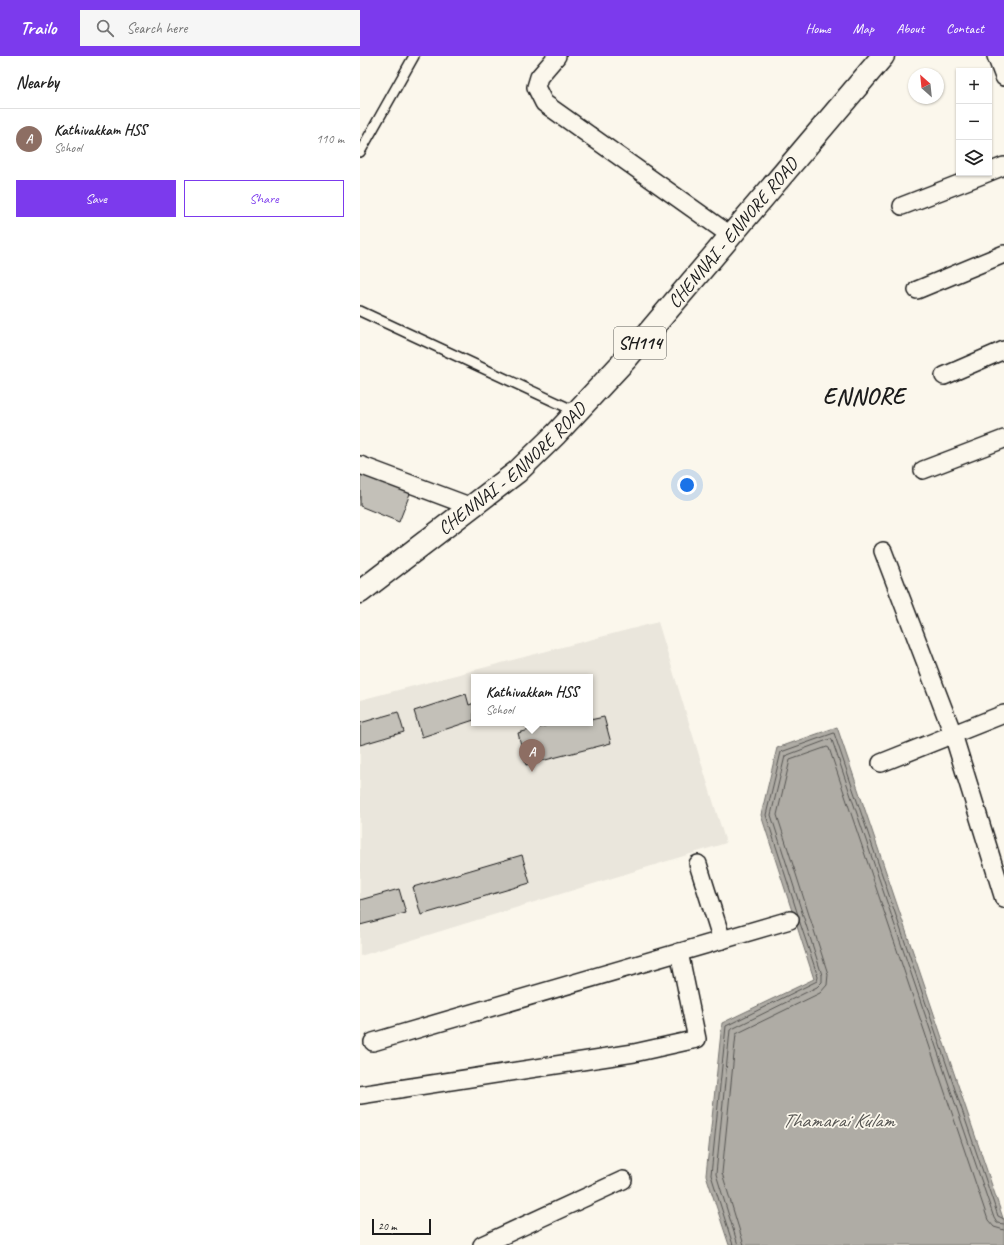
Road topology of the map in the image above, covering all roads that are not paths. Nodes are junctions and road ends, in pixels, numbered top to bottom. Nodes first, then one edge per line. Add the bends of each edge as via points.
1 (414, 56) edge
2 (557, 56) edge
3 (883, 56) edge
4 (996, 56) edge
5 (1004, 77) edge
6 (360, 152) edge
7 (1004, 166) edge
8 (992, 171) edge
9 (980, 176) edge
10 (902, 206) dead end
11 (730, 235) junction
12 (1004, 254) edge
13 (917, 290) dead end
14 (360, 311) edge
15 (1004, 350) edge
16 (944, 376) dead end
17 (577, 412) junction
18 (1004, 439) edge
19 (360, 465) edge
20 (923, 470) dead end
21 (472, 507) junction
22 (883, 551) dead end
23 (360, 592) edge
24 (1004, 714) edge
25 (953, 734) junction
26 (881, 764) dead end
27 (698, 864) dead end
28 (1004, 898) edge
29 (790, 920) dead end
30 (722, 940) junction
31 (679, 952) junction
32 (373, 1042) dead end
33 (360, 1095) edge
34 (623, 1180) dead end
35 (482, 1245) edge

1 - 6 lane
2 - 11 street via 539,77 536,87 544,103
3 - 11 main road, CHENNAI - ENNORE ROAD / SH114
4 - 5 street
7 - 8 street
9 - 10 street
11 - 17 main road, CHENNAI - ENNORE ROAD / SH114 via 627,358
12 - 13 street
14 - 17 lane
15 - 16 street
17 - 21 main road, CHENNAI - ENNORE ROAD / SH114 via 518,472
18 - 20 street
19 - 21 street
21 - 23 main road, CHENNAI - ENNORE ROAD / SH114
22 - 25 street
24 - 25 street
25 - 26 street
25 - 28 street
27 - 30 street
29 - 30 street
30 - 31 street
31 - 32 street
31 - 33 street via 697,1039 634,1053
34 - 35 street

